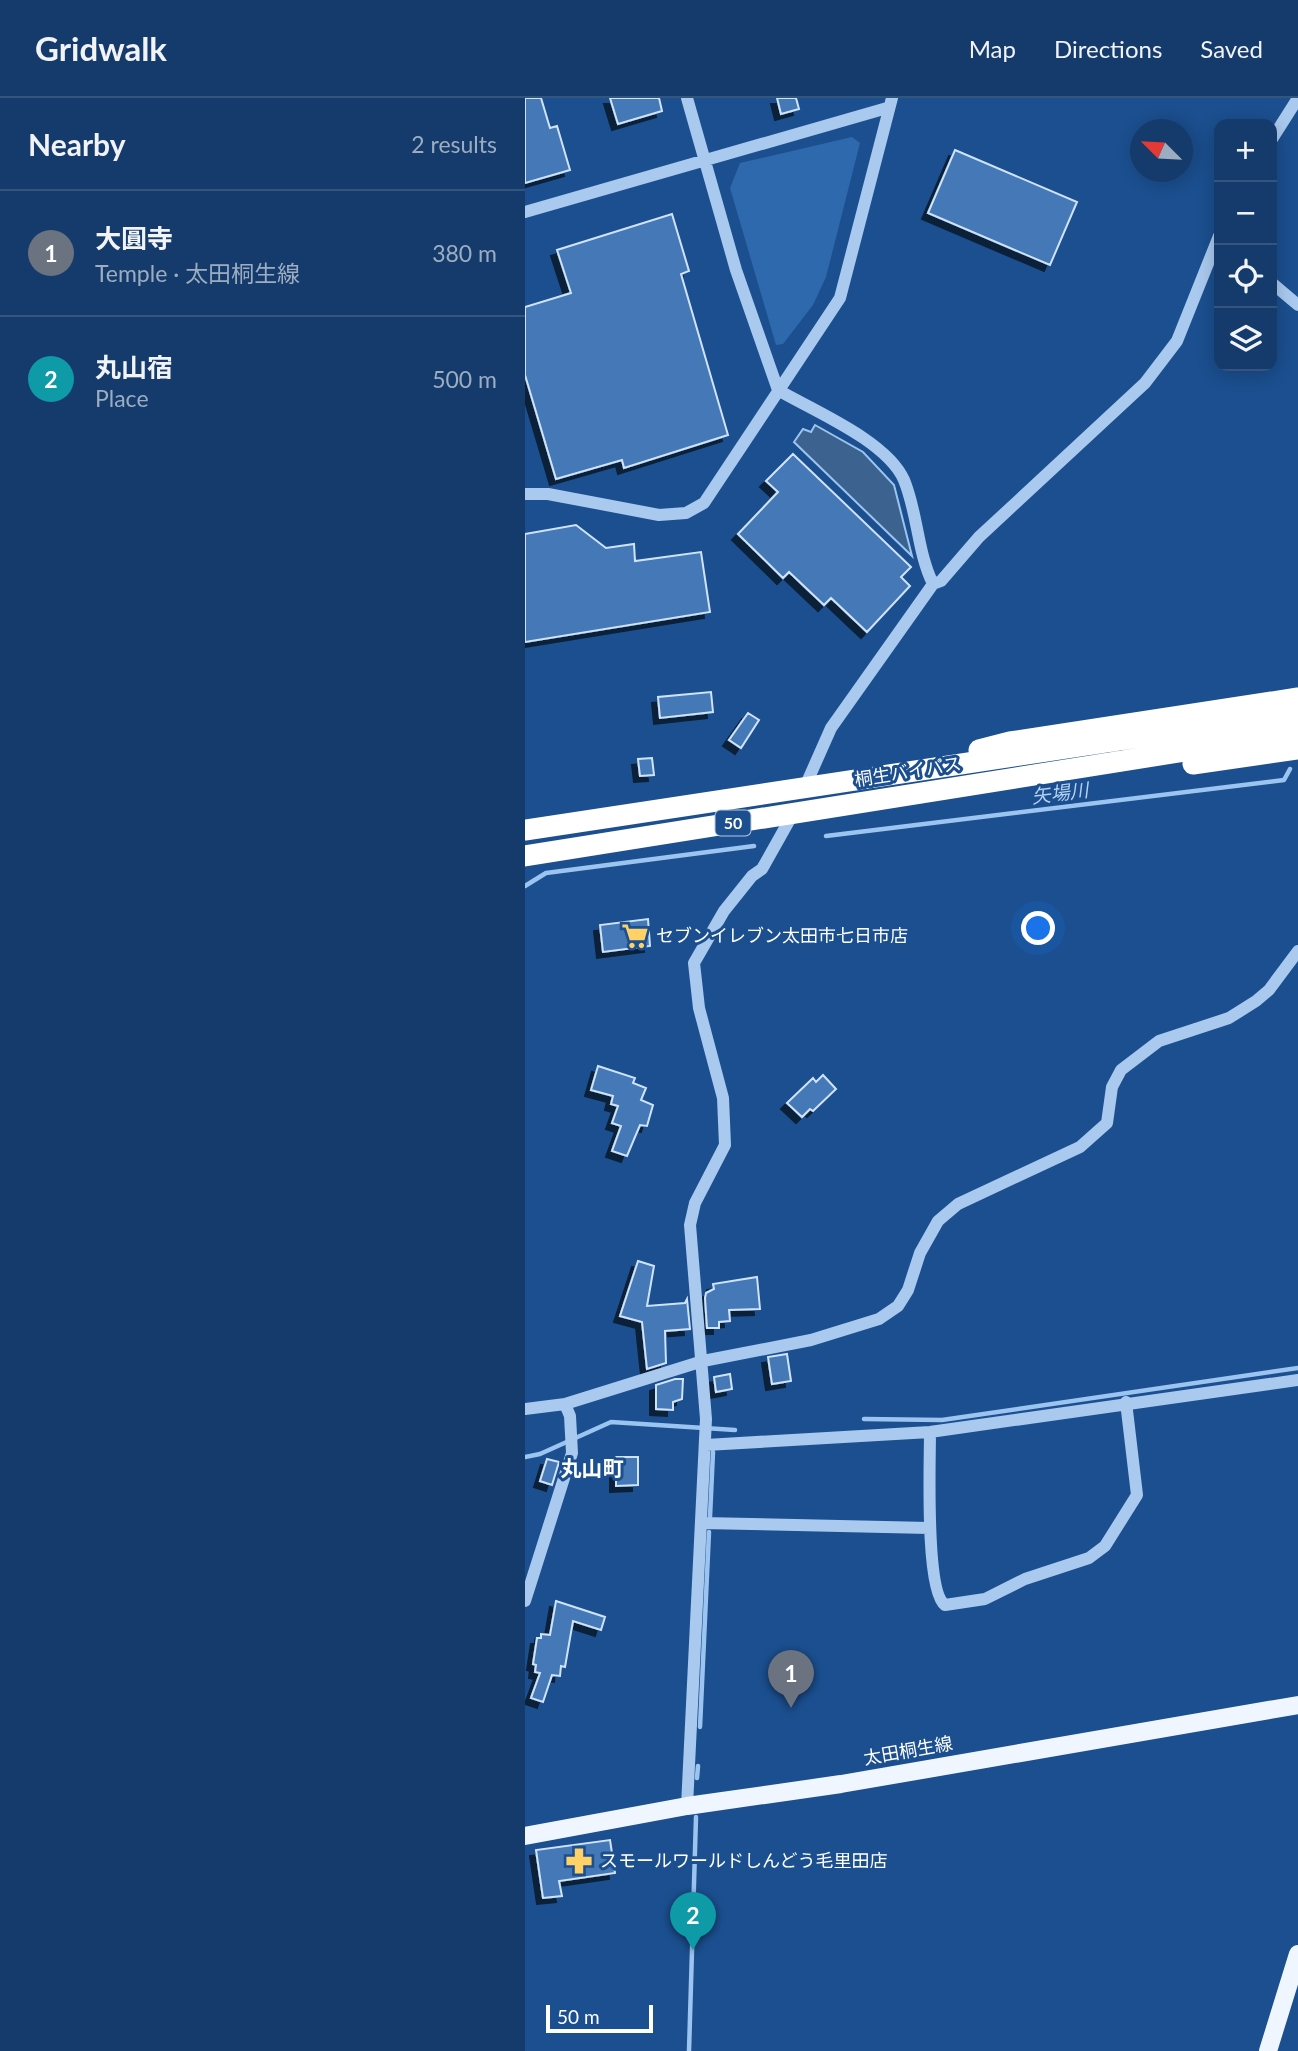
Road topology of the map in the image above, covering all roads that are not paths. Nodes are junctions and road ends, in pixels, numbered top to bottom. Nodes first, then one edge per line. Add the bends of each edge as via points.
1 (687, 98) edge
2 (1298, 98) edge
3 (890, 103) edge
4 (1277, 131) edge
5 (705, 159) junction
6 (525, 212) edge
7 (1216, 245) edge
8 (1277, 288) edge
9 (1298, 305) edge
10 (778, 390) junction
11 (525, 494) edge
12 (933, 584) junction
13 (1298, 698) edge
14 (1298, 713) edge
15 (1298, 733) edge
16 (1298, 749) edge
17 (910, 770) junction
18 (806, 786) junction
19 (941, 791) junction
20 (794, 814) junction
21 (525, 830) edge
22 (525, 856) edge
23 (1298, 951) edge
24 (703, 1361) junction
25 (1298, 1380) edge
26 (1126, 1402) junction
27 (565, 1404) junction
28 (525, 1409) edge
29 (930, 1432) junction
30 (706, 1441) junction
31 (702, 1523) junction
32 (929, 1528) junction
33 (525, 1601) edge
34 (1298, 1705) edge
35 (687, 1806) junction
36 (525, 1836) edge
37 (1298, 1954) edge
38 (1268, 2051) edge

1 - 5 street
2 - 4 street
3 - 5 street
3 - 10 street via 840,298
5 - 6 street
5 - 10 street via 736,270
7 - 12 street via 1177,341 1145,383 979,537 941,582
8 - 9 street
10 - 11 street via 703,503 686,513 659,515 548,494
10 - 12 street via 860,436 890,461 904,479 923,564
12 - 18 street via 831,728
13 - 17 highway, 50 via 1010,742
14 - 17 highway, 桐生バイパス / 50
15 - 19 highway, 桐生バイパス / 50
16 - 19 highway, 50 via 1003,794
17 - 18 highway, 桐生バイパス / 50
18 - 20 street
18 - 21 highway, 桐生バイパス / 50
19 - 20 highway, 桐生バイパス / 50
20 - 22 highway, 桐生バイパス / 50
20 - 24 street via 762,869 709,932 694,963 699,1008 723,1098 725,1145 695,1203 690,1225
23 - 24 street via 1257,1000 1229,1018 1159,1041 1121,1070 1112,1087 1107,1123 1080,1147 958,1204 938,1221 898,1307 851,1330
24 - 27 street
24 - 30 street
25 - 26 street
26 - 29 street
26 - 32 street via 1137,1495 1105,1546 1089,1558 1025,1579 985,1599 945,1605 938,1594
27 - 28 street
27 - 33 street via 572,1452
29 - 30 street
29 - 32 street
30 - 31 street
31 - 32 street
31 - 35 street
34 - 35 main road, 太田桐生線
35 - 36 main road, 太田桐生線
37 - 38 main road

